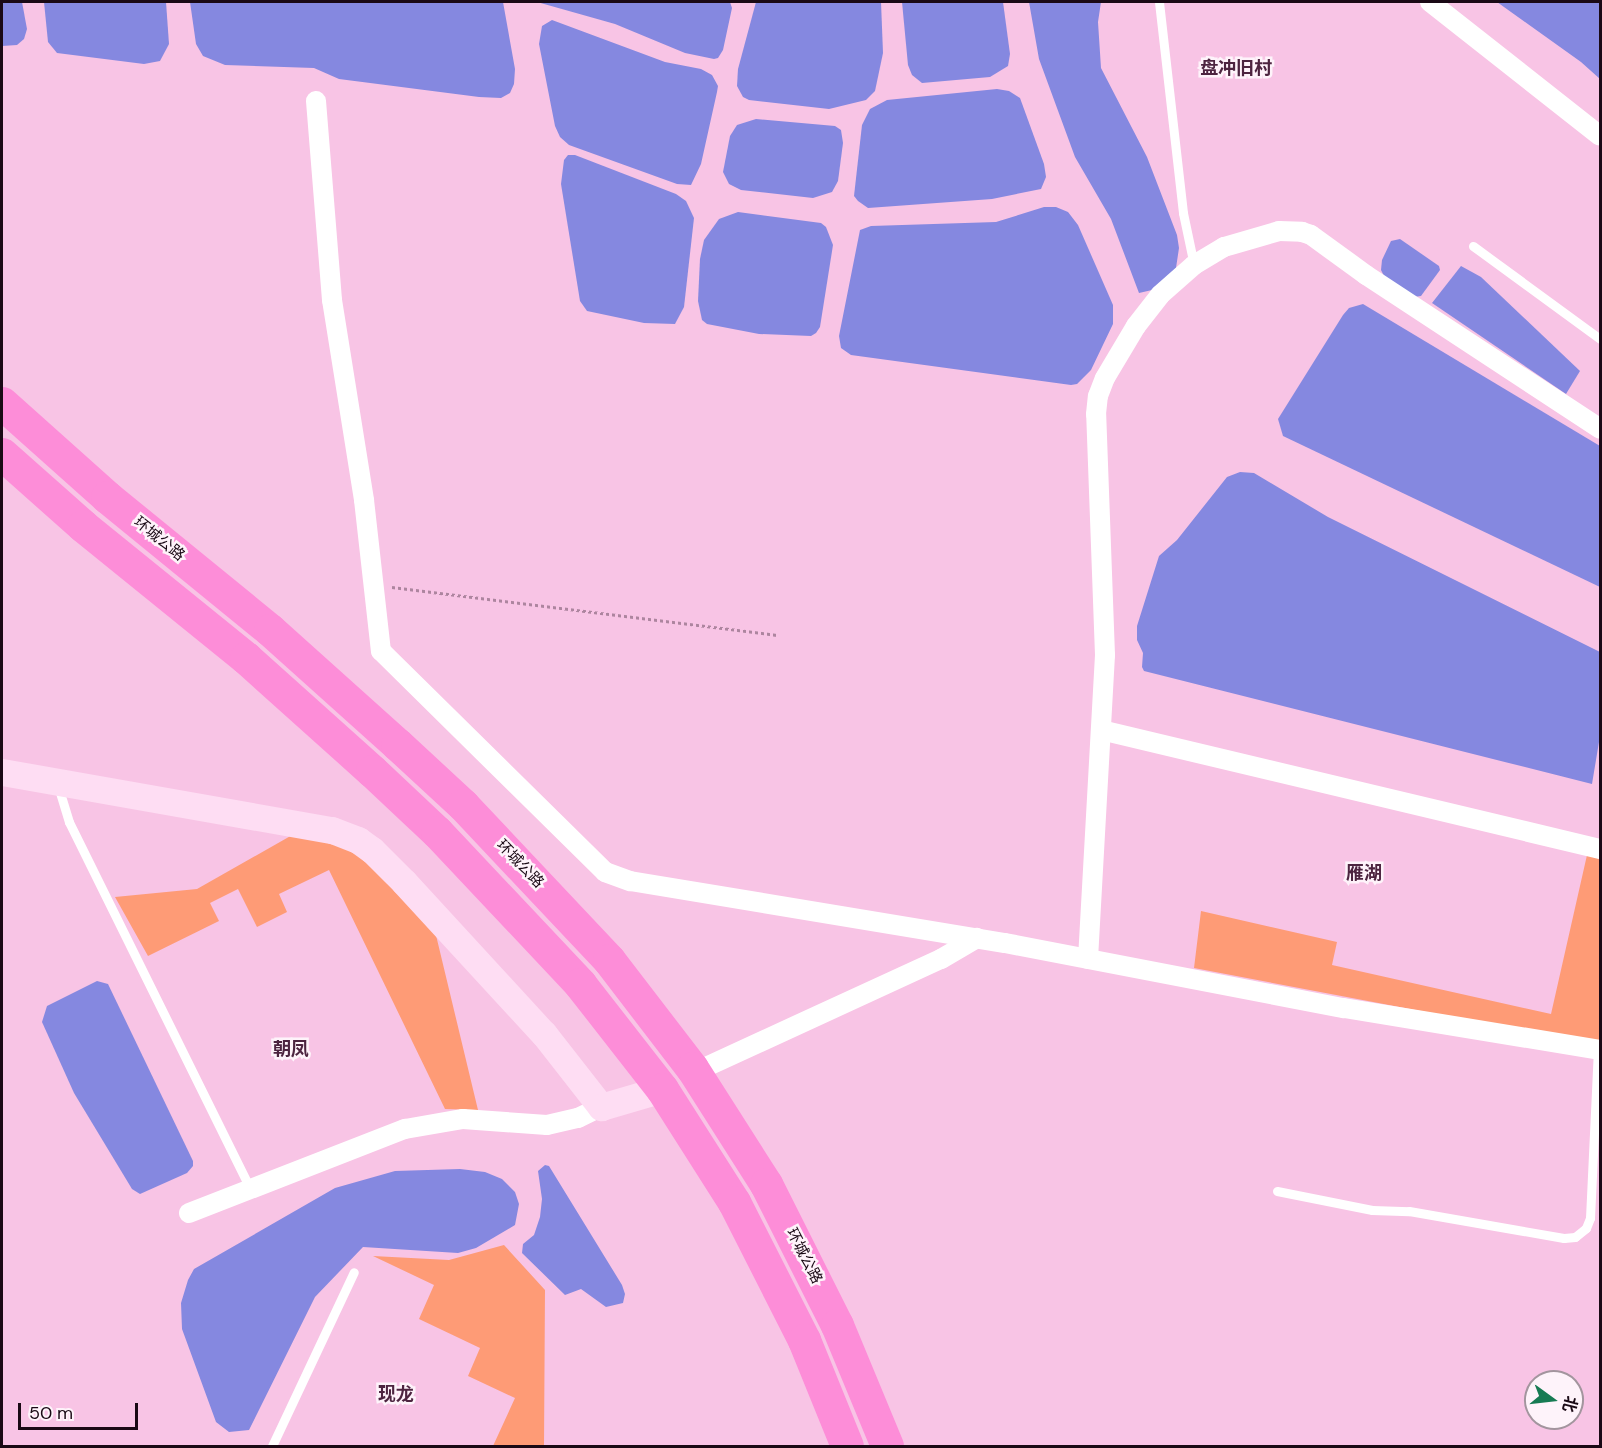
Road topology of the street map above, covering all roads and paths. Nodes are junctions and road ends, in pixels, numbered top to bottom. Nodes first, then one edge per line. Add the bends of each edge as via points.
1 (1159, 2) edge
2 (1430, 2) edge
3 (316, 101) dead end
4 (1600, 136) edge
5 (1473, 246) dead end
6 (1194, 265) junction
7 (1600, 339) edge
8 (2, 403) edge
9 (1600, 429) edge
10 (2, 454) edge
11 (373, 585) junction
12 (777, 635) dead end
13 (1101, 730) junction
14 (2, 771) edge
15 (56, 781) junction
16 (1600, 849) edge
17 (977, 939) junction
18 (1089, 959) junction
19 (1599, 1050) edge
20 (695, 1072) junction
21 (662, 1089) junction
22 (601, 1107) junction
23 (250, 1189) junction
24 (1277, 1191) dead end
25 (189, 1214) dead end
26 (354, 1272) dead end
27 (272, 1446) edge
28 (848, 1446) edge
29 (887, 1446) edge

1 - 6 lane via 1183,213
2 - 4 street
3 - 11 street via 332,300 364,500
5 - 7 lane
6 - 9 street via 1224,248 1279,231 1311,235
6 - 13 street via 1160,295 1136,326 1098,396 1105,655
8 - 20 highway, 环城公路 via 107,497 270,630 463,805 595,944
10 - 21 highway via 83,526 246,658 436,832 580,984
11 - 12 path
11 - 17 street via 381,651 610,875
13 - 16 street
13 - 18 street
14 - 15 street
15 - 22 street via 332,830 365,845 544,1034
15 - 23 lane via 69,822
17 - 18 street
17 - 20 street
18 - 19 street via 1344,1008
19 - 24 lane via 1590,1218 1586,1228 1575,1237 1409,1211 1372,1210
20 - 29 highway, 环城公路 via 798,1242 856,1367
21 - 22 street
21 - 28 highway via 734,1202 765,1259
22 - 23 street via 578,1118 547,1125 463,1119 405,1129
23 - 25 street
26 - 27 lane

